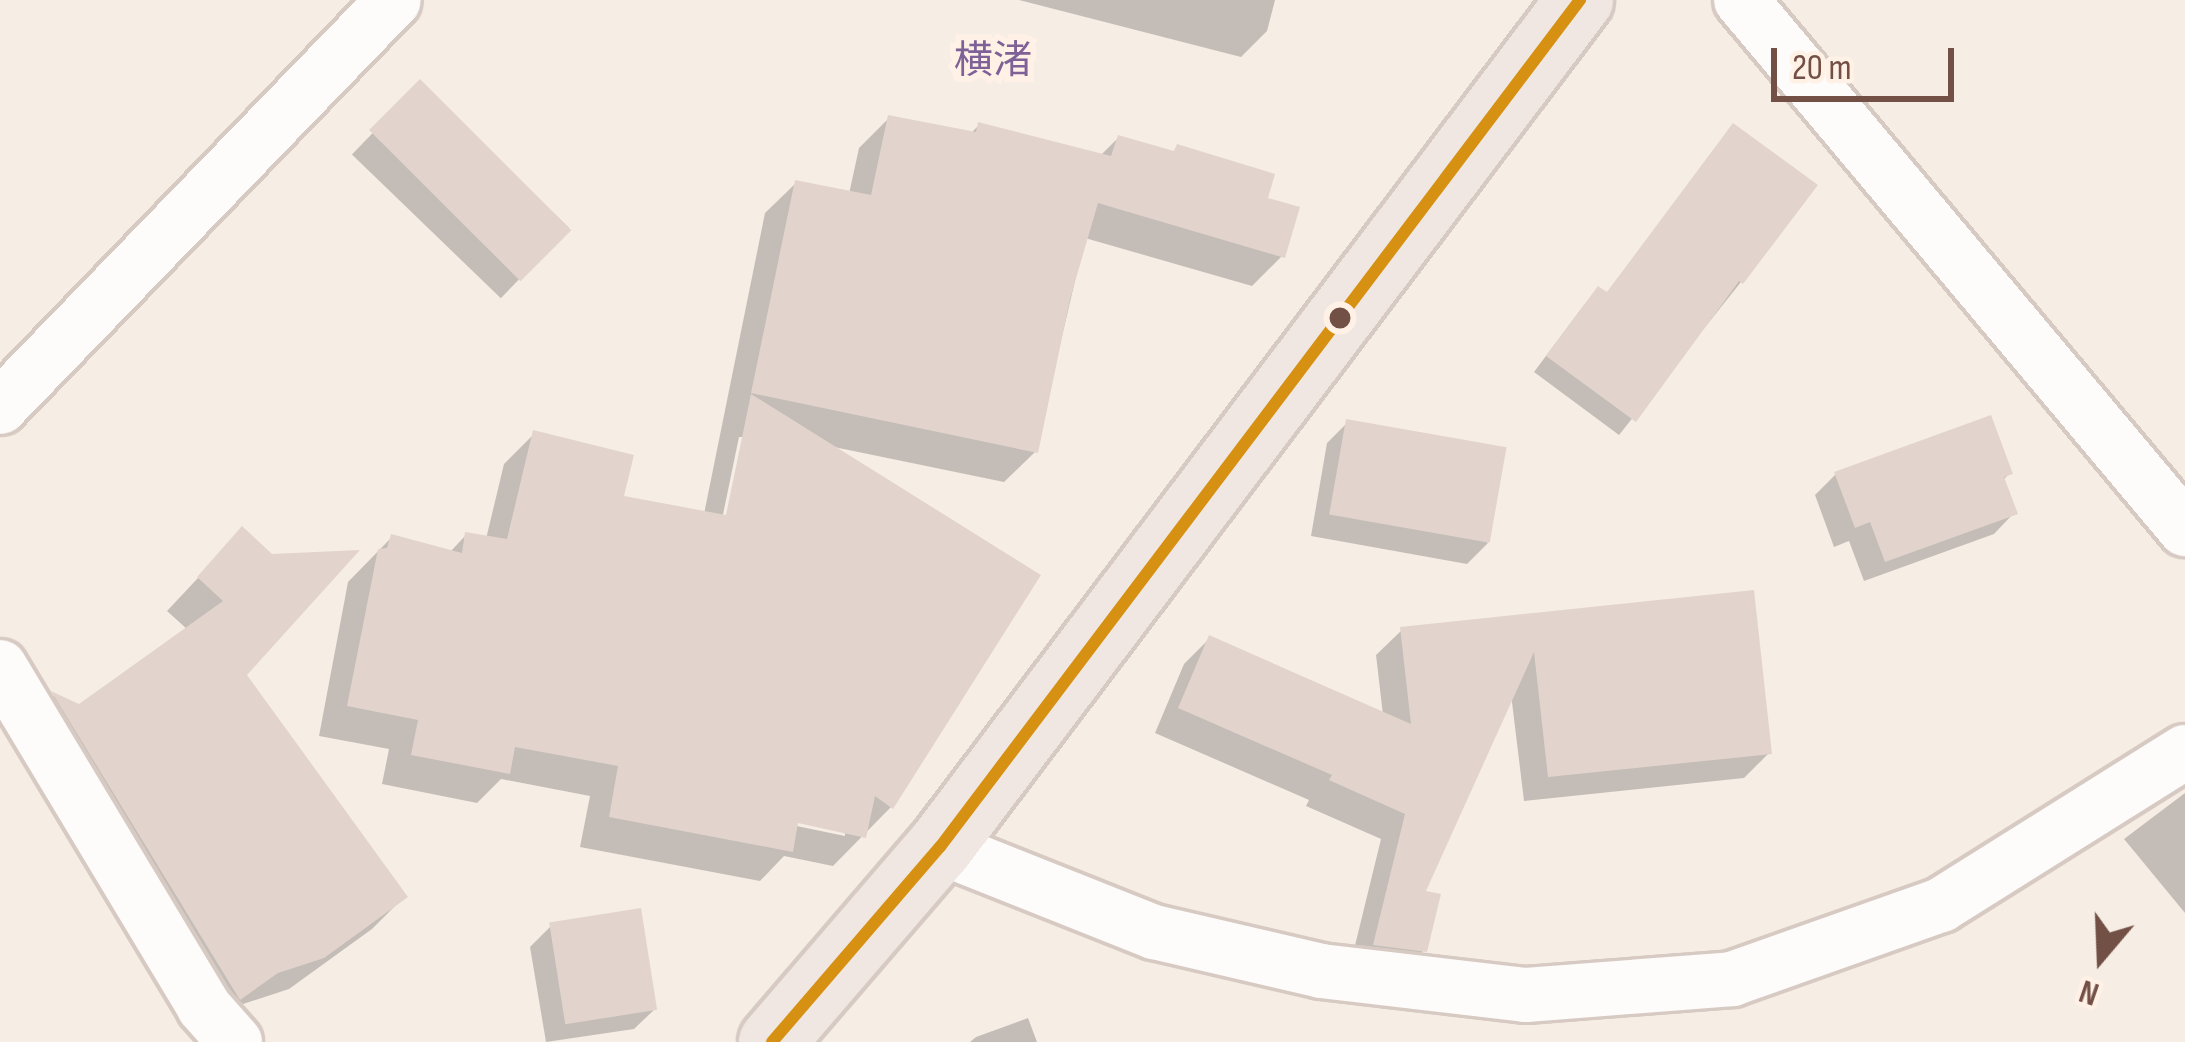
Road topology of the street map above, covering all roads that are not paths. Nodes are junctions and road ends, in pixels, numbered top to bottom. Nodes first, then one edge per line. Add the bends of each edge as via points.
1 (394, 0) edge
2 (1580, 0) edge
3 (1742, 0) edge
4 (0, 407) edge
5 (2185, 529) edge
6 (0, 667) edge
7 (2185, 752) edge
8 (940, 847) junction
9 (235, 1042) edge
10 (772, 1042) edge

1 - 4 street
2 - 8 highway
3 - 5 street
6 - 9 street via 203,1007
7 - 8 street via 1941,905 1732,979 1526,995 1321,970 1154,932
8 - 10 highway

